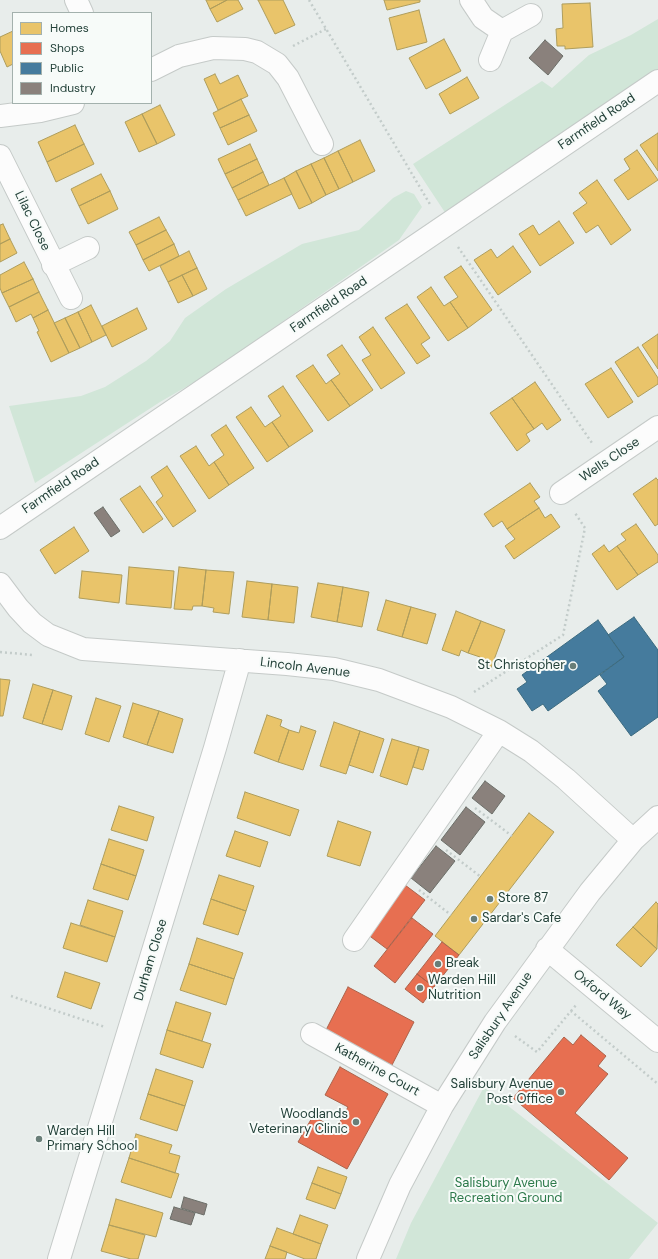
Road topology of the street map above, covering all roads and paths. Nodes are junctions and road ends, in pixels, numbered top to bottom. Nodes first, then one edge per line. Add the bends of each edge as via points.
1 (76, 0) edge
2 (309, 0) edge
3 (471, 0) edge
4 (82, 12) edge
5 (531, 15) dead end
6 (326, 30) junction
7 (502, 31) junction
8 (268, 58) junction
9 (490, 60) dead end
10 (152, 70) edge
11 (658, 81) edge
12 (69, 104) edge
13 (0, 116) edge
14 (322, 144) dead end
15 (0, 156) edge
16 (444, 226) junction
17 (88, 248) dead end
18 (53, 265) junction
19 (71, 298) dead end
20 (658, 427) edge
21 (606, 462) junction
22 (561, 493) joint
23 (0, 528) edge
24 (0, 584) edge
25 (240, 660) junction
26 (451, 706) junction
27 (499, 731) junction
28 (455, 794) junction
29 (658, 817) edge
30 (426, 836) junction
31 (512, 836) dead end
32 (633, 840) junction
33 (399, 876) junction
34 (481, 877) dead end
35 (451, 915) dead end
36 (354, 940) dead end
37 (547, 949) junction
38 (11, 996) dead end
39 (495, 1022) junction
40 (128, 1034) junction
41 (312, 1034) dead end
42 (658, 1041) edge
43 (658, 1084) edge
44 (442, 1106) junction
45 (59, 1259) edge
46 (368, 1259) edge

1 - 4 street
2 - 6 path
3 - 7 street via 483,18
5 - 7 street
6 - 8 path
6 - 16 path
7 - 9 street
8 - 10 street via 245,49 213,48 179,56
8 - 14 street via 277,64 288,78
11 - 16 street, Farmfield Road
12 - 13 street
15 - 18 street, Lilac Close
16 - 21 path
16 - 23 street, Farmfield Road
17 - 18 street, Lilac Close
18 - 19 street, Lilac Close
20 - 21 street, Wells Close
21 - 22 street, Wells Close
22 - 26 path via 585,528 563,635
24 - 25 street, Lincoln Avenue via 32,623 58,640 83,649
25 - 26 street, Lincoln Avenue via 334,669 379,680
25 - 40 street, Durham Close
26 - 27 street, Lincoln Avenue
27 - 28 street
27 - 32 street, Lincoln Avenue via 531,751 566,778
28 - 30 street
28 - 31 path
29 - 32 street, Salisbury Avenue
30 - 33 street
30 - 34 path
32 - 37 street, Salisbury Avenue
33 - 35 path
33 - 36 street
37 - 39 street, Salisbury Avenue
37 - 42 street, Oxford Way
38 - 40 path
39 - 43 path via 537,1052 571,1011
39 - 44 street, Salisbury Avenue
40 - 45 street, Durham Close
41 - 44 street, Katherine Court
44 - 46 street, Salisbury Avenue via 400,1185

